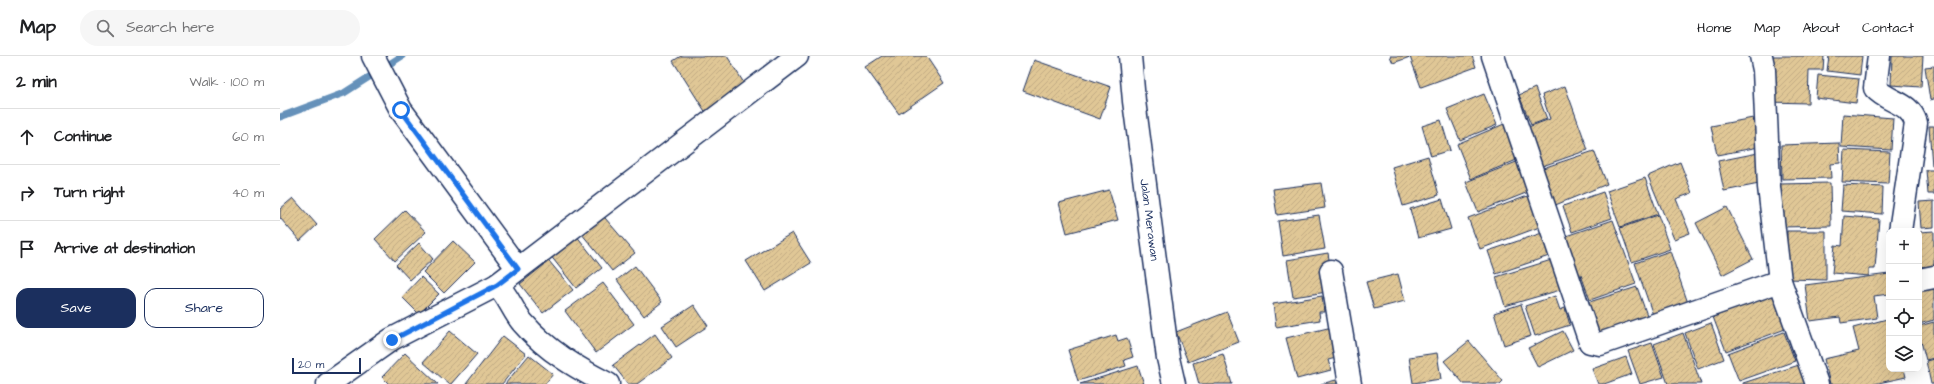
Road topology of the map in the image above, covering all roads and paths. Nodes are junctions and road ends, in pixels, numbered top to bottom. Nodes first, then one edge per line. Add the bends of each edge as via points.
1 (797, 56) edge
2 (1130, 56) edge
3 (1493, 56) edge
4 (1761, 56) edge
5 (1879, 56) edge
6 (380, 68) edge
7 (1900, 228) edge
8 (518, 269) junction
9 (1331, 271) dead end
10 (1934, 277) edge
11 (1922, 279) edge
12 (1780, 281) junction
13 (497, 285) junction
14 (328, 384) edge
15 (608, 384) edge
16 (1174, 384) edge
17 (1350, 384) edge
18 (1817, 384) edge

1 - 8 street
2 - 16 street, Jalan Merawan via 1168,358
3 - 12 street via 1590,342 1600,344
4 - 12 street via 1765,78 1769,187
5 - 7 street via 1875,88 1905,107 1916,123
6 - 8 street via 401,110
8 - 13 street
9 - 17 street
10 - 11 street
12 - 18 street
13 - 14 street via 392,340
13 - 15 street via 533,335 552,351

